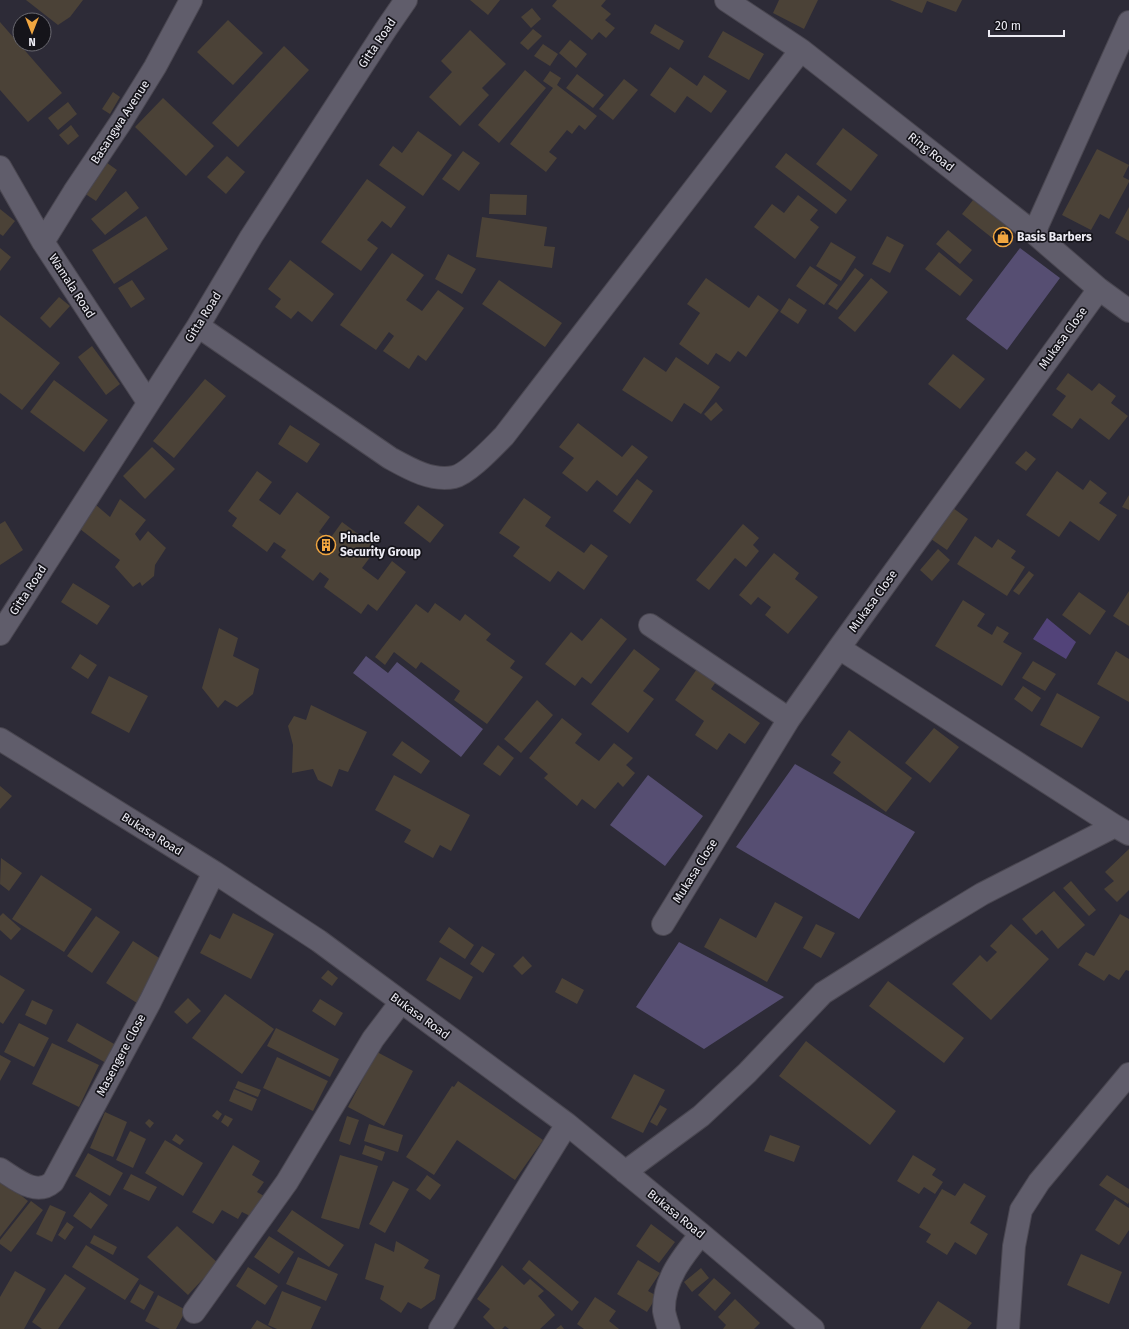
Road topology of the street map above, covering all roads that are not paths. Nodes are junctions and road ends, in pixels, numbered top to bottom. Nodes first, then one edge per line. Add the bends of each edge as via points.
1 (191, 0) edge
2 (406, 0) edge
3 (726, 0) edge
4 (1129, 22) edge
5 (801, 50) junction
6 (0, 167) edge
7 (1034, 233) junction
8 (43, 242) junction
9 (1099, 289) junction
10 (1129, 311) edge
11 (198, 326) junction
12 (148, 402) junction
13 (650, 625) dead end
14 (0, 634) edge
15 (839, 648) junction
16 (789, 719) junction
17 (0, 739) edge
18 (1122, 830) edge
19 (214, 872) junction
20 (663, 924) dead end
21 (401, 1002) junction
22 (1129, 1074) edge
23 (567, 1124) junction
24 (0, 1170) edge
25 (625, 1172) junction
26 (702, 1234) junction
27 (194, 1312) dead end
28 (440, 1329) edge
29 (669, 1329) edge
30 (813, 1329) edge
31 (1008, 1329) edge

1 - 8 street, Basangwa Avenue via 148,80
2 - 11 street, Gitta Road via 251,237
3 - 5 street, Ring Road
4 - 7 street
5 - 7 street, Ring Road
5 - 11 street via 504,436 469,469 455,477 437,477 414,471 390,458
6 - 8 street, Wamala Road
7 - 9 street, Ring Road
8 - 12 street, Wamala Road
9 - 10 street, Ring Road
9 - 15 street, Mukasa Close
11 - 12 street, Gitta Road
12 - 14 street, Gitta Road
13 - 16 street
15 - 16 street, Mukasa Close
15 - 18 street
16 - 20 street, Mukasa Close
17 - 19 street, Bukasa Road
18 - 25 street via 982,894 823,993 702,1116
19 - 21 street, Bukasa Road via 319,941
19 - 24 street, Masengere Close via 150,1002 53,1182 42,1188 31,1187
21 - 23 street, Bukasa Road
21 - 27 street via 373,1039 287,1182
22 - 31 street via 1039,1182 1021,1210 1014,1246
23 - 25 street, Bukasa Road
23 - 28 street
25 - 26 street, Bukasa Road
26 - 29 street via 682,1257 671,1278 664,1311
26 - 30 street, Bukasa Road

